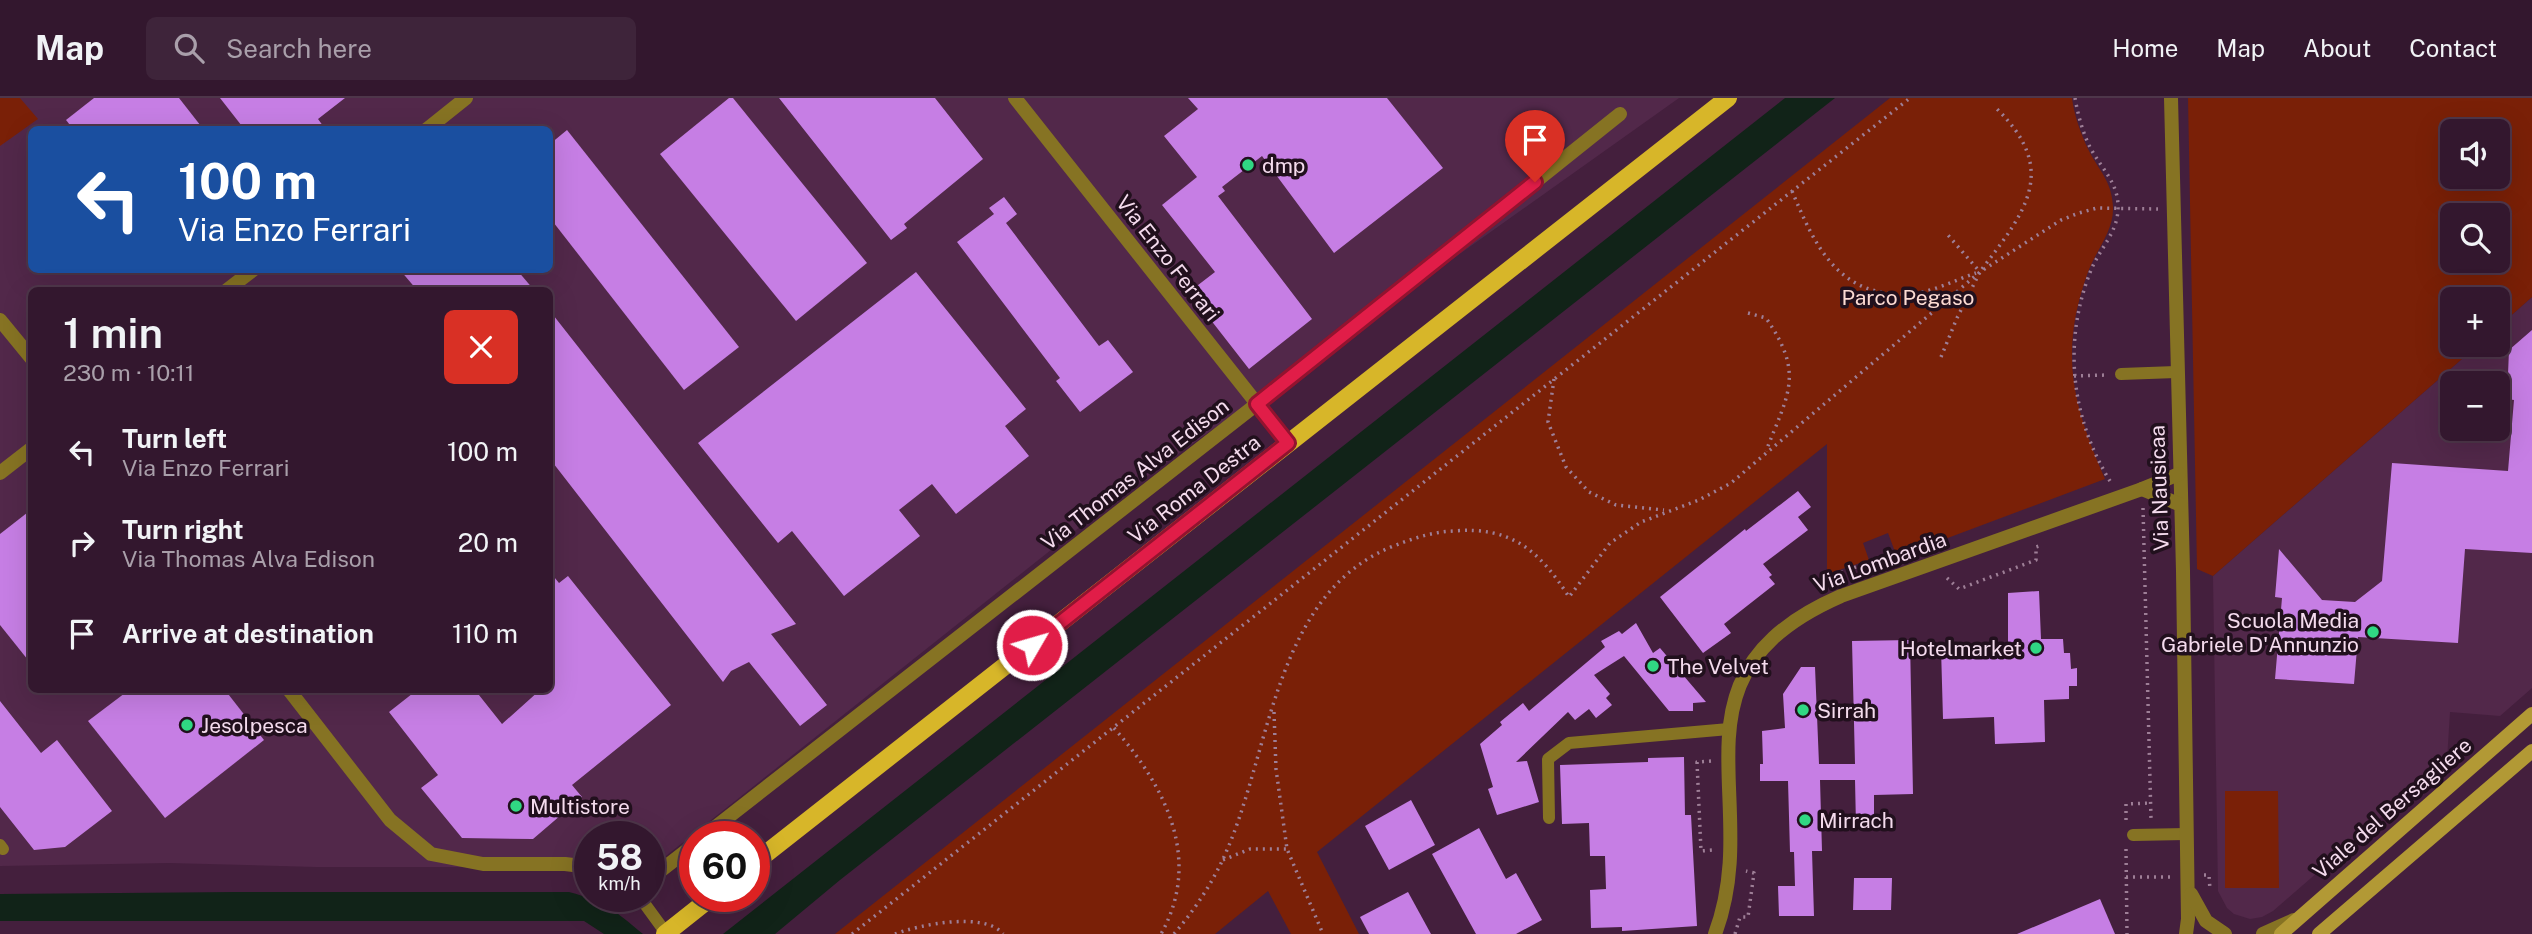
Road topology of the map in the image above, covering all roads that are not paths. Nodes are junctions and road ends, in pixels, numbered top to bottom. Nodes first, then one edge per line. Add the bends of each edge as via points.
1 (466, 98) edge
2 (1015, 98) edge
3 (1728, 98) edge
4 (2171, 98) edge
5 (1620, 114) dead end
6 (431, 126) edge
7 (249, 273) edge
8 (231, 287) edge
9 (0, 320) edge
10 (28, 354) edge
11 (2176, 372) junction
12 (2121, 374) dead end
13 (1257, 404) junction
14 (1288, 443) junction
15 (28, 451) edge
16 (0, 473) edge
17 (2179, 474) junction
18 (2142, 489) junction
19 (2180, 505) junction
20 (291, 693) edge
21 (2532, 715) edge
22 (1729, 729) junction
23 (2532, 751) edge
24 (1549, 818) dead end
25 (723, 821) edge
26 (2186, 834) junction
27 (2128, 835) road end
28 (770, 850) edge
29 (679, 856) edge
30 (574, 865) edge
31 (665, 867) edge
32 (2192, 876) junction
33 (650, 912) edge
34 (692, 912) edge
35 (2298, 918) junction
36 (2187, 926) edge
37 (665, 933) edge
38 (1715, 934) edge
39 (2191, 934) edge
40 (2225, 934) edge
41 (2263, 934) edge
42 (2281, 934) edge
43 (2319, 934) edge

1 - 6 street
2 - 13 street, Via Enzo Ferrari
3 - 14 main road, Via Roma Destra
4 - 11 street, Via Nausicaa
5 - 13 street, Via Thomas Alva Edison
7 - 8 street
9 - 10 street
11 - 12 lane
11 - 17 street, Via Nausicaa
13 - 14 street, Via Enzo Ferrari
13 - 25 street, Via Thomas Alva Edison
14 - 28 main road, Via Roma Destra
15 - 16 street
17 - 18 street, Via Lombardia
17 - 19 street, Via Nausicaa
18 - 19 street
18 - 22 street, Via Lombardia via 1818,606 1778,634 1752,663 1734,699
19 - 26 street, Via Nausicaa
20 - 30 street via 390,820 431,854 483,864
21 - 35 street, Viale del Bersagliere
22 - 24 lane via 1569,743 1548,759
22 - 38 street, Via Lombardia via 1730,866
23 - 43 street
26 - 27 lane
26 - 32 street, Via Nausicaa
29 - 31 street
32 - 36 street, Via Nausicaa
32 - 40 street, Via Nausicaa via 2193,902 2199,913
33 - 37 lane
34 - 37 main road
35 - 41 street
35 - 42 street, Viale del Bersagliere
36 - 39 street, Via Nausicaa

